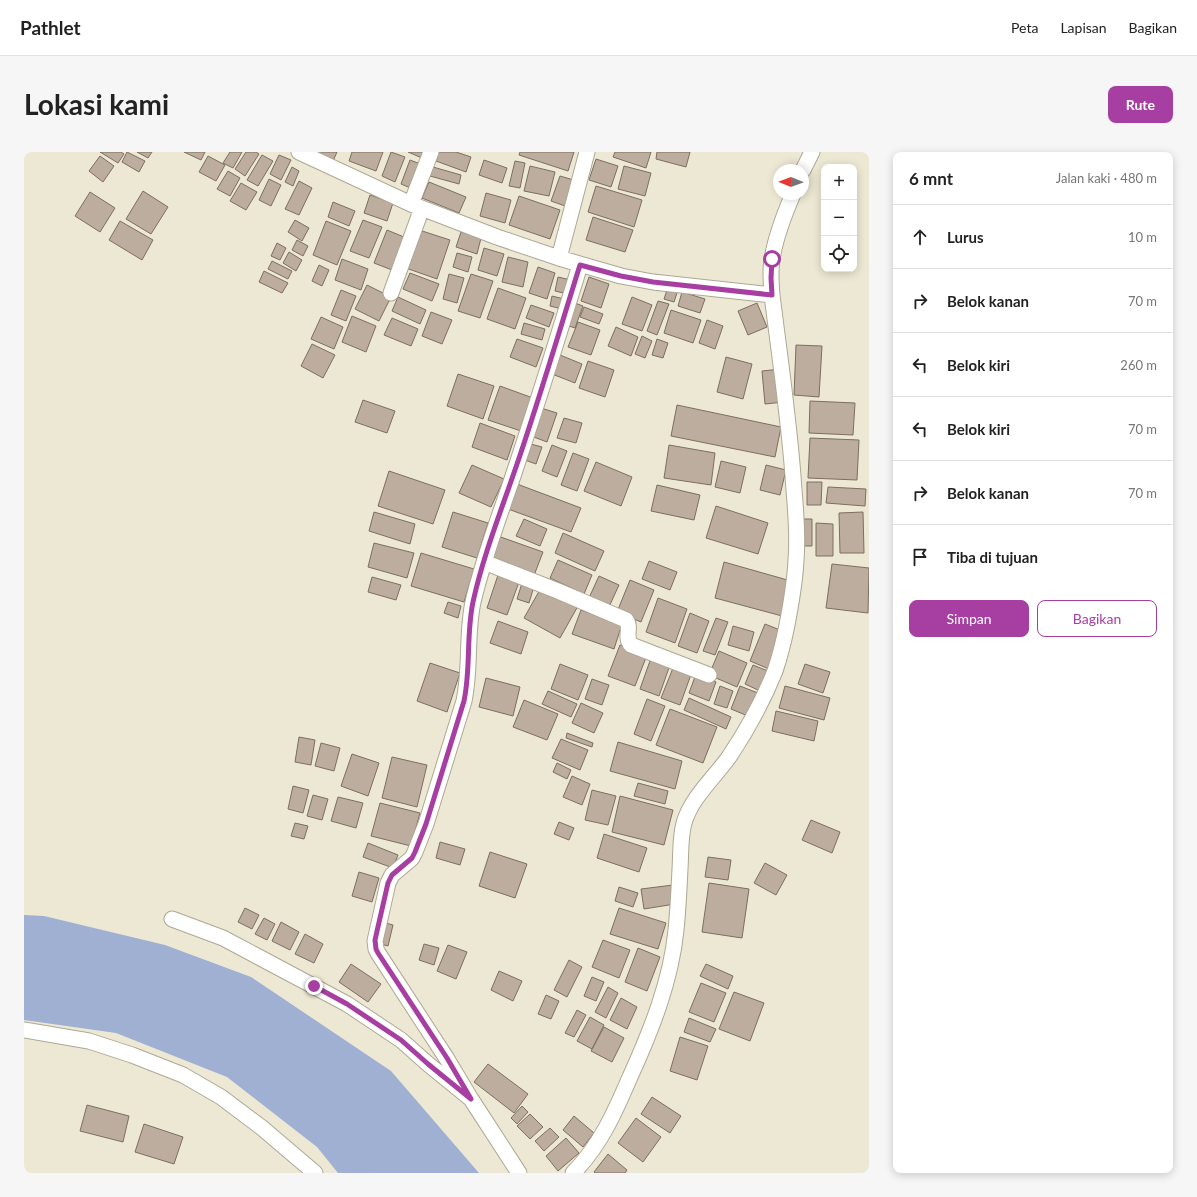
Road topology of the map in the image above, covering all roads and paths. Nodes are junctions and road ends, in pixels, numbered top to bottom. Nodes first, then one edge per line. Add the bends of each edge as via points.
1 (300, 152) edge
2 (431, 152) edge
3 (587, 152) edge
4 (812, 152) edge
5 (806, 164) edge
6 (791, 200) edge
7 (417, 206) junction
8 (559, 258) junction
9 (580, 265) junction
10 (391, 294) dead end
11 (772, 295) junction
12 (484, 562) junction
13 (708, 675) dead end
14 (172, 919) dead end
15 (24, 1030) edge
16 (471, 1099) junction
17 (315, 1173) edge
18 (519, 1173) edge
19 (573, 1173) edge

1 - 7 street
2 - 7 street
3 - 8 street
4 - 5 street
6 - 11 street via 772,259
7 - 8 street
7 - 10 street
8 - 9 street
9 - 11 street via 653,282
9 - 12 street
11 - 19 street via 788,420 796,523 796,561 785,633 776,669 761,702 728,758 693,803 684,823 676,933 656,1016 607,1126 594,1148
12 - 13 street via 626,620 629,624 628,640 631,645
12 - 16 street via 471,615 464,701 415,852 412,858 392,875 388,883 375,940 378,953
14 - 16 street via 223,938 347,1004 401,1040
15 - 17 street via 89,1041 184,1075 221,1096
16 - 18 street

